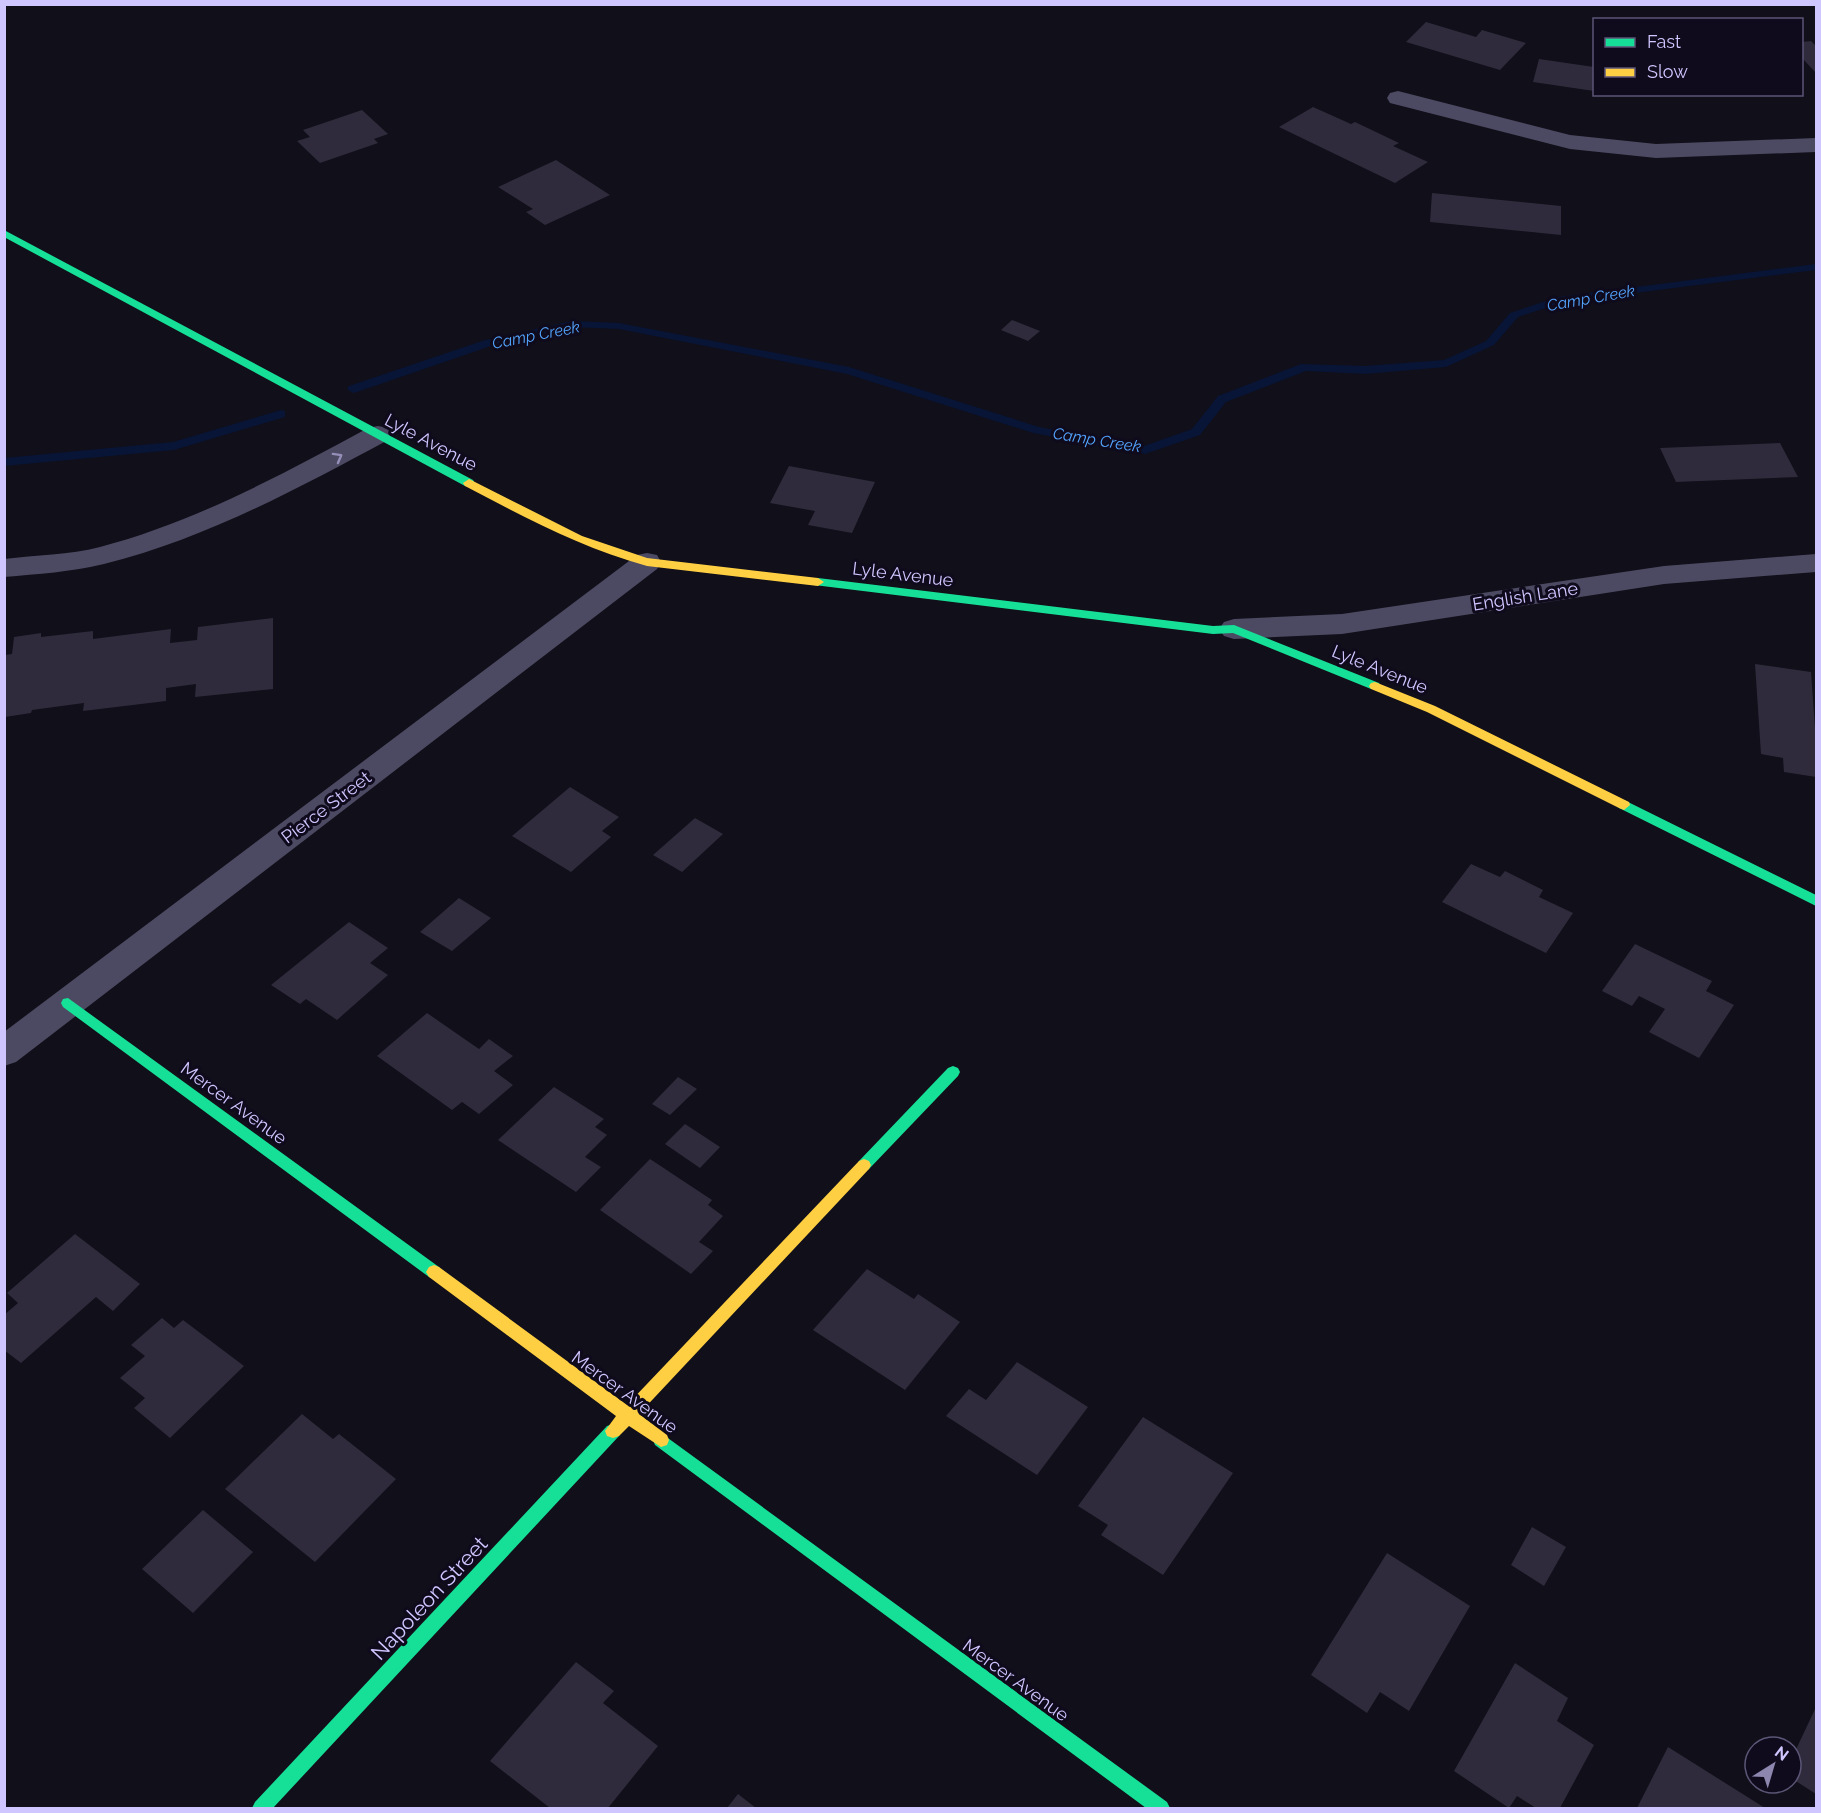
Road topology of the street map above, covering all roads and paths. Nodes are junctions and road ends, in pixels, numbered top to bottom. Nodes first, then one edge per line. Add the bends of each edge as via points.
1 (1398, 98) dead end
2 (1816, 145) edge
3 (4, 233) edge
4 (378, 434) junction
5 (647, 562) junction
6 (1816, 563) edge
7 (4, 568) edge
8 (1234, 629) junction
9 (1816, 901) edge
10 (68, 1003) junction
11 (4, 1052) edge
12 (953, 1072) dead end
13 (627, 1416) junction
14 (261, 1809) edge
15 (1161, 1809) edge

1 - 2 street via 1570,142 1656,151
3 - 4 street, Lyle Avenue
4 - 5 street, Lyle Avenue via 547,525
7 -> 4 street via 102,555 189,526 297,479
5 - 8 street, Lyle Avenue via 1213,630
5 - 10 street, Pierce Street
6 - 8 street, English Lane via 1664,575 1342,624
8 - 9 street, Lyle Avenue via 1431,709
10 - 11 street, Pierce Street
10 - 13 street, Mercer Avenue
12 - 13 street, Napoleon Street
13 - 14 street, Napoleon Street
13 - 15 street, Mercer Avenue

